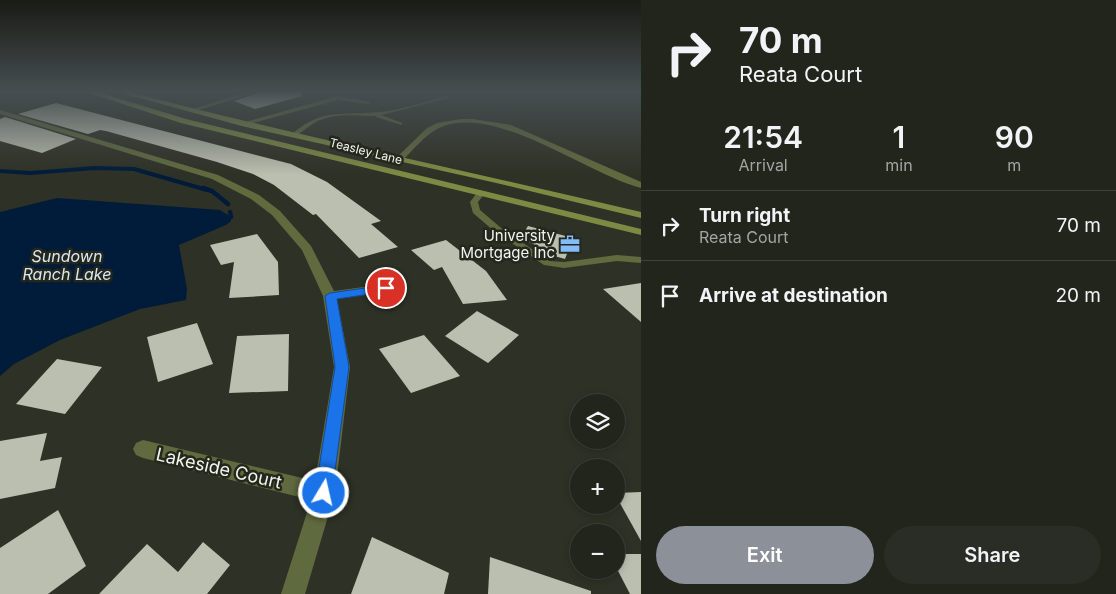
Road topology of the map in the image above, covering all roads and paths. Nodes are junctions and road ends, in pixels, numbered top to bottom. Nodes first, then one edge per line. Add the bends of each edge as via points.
1 (22, 119) edge
2 (176, 119) edge
3 (221, 119) edge
4 (261, 119) edge
5 (319, 119) edge
6 (390, 119) edge
7 (242, 124) junction
8 (400, 124) dead end
9 (294, 135) junction
10 (399, 159) junction
11 (641, 185) edge
12 (482, 192) junction
13 (641, 215) edge
14 (641, 232) edge
15 (641, 260) edge
16 (386, 288) dead end
17 (330, 296) junction
18 (143, 450) dead end
19 (324, 493) junction
20 (293, 594) edge

1 - 17 street via 215,177 255,197 276,213 308,249
2 - 12 main road, Teasley Lane
3 - 7 main road, Teasley Lane
4 - 7 street
5 - 9 lane
6 - 8 lane
7 - 9 main road, Teasley Lane
9 - 10 main road, Teasley Lane
10 - 11 street via 430,130 454,122 473,121 508,128
10 - 13 main road, Teasley Lane
12 - 14 main road, Teasley Lane
12 - 15 lane via 474,202 476,211 547,264 617,258
16 - 17 street
17 - 19 street via 342,367
18 - 19 street, Lakeside Court
19 - 20 street

